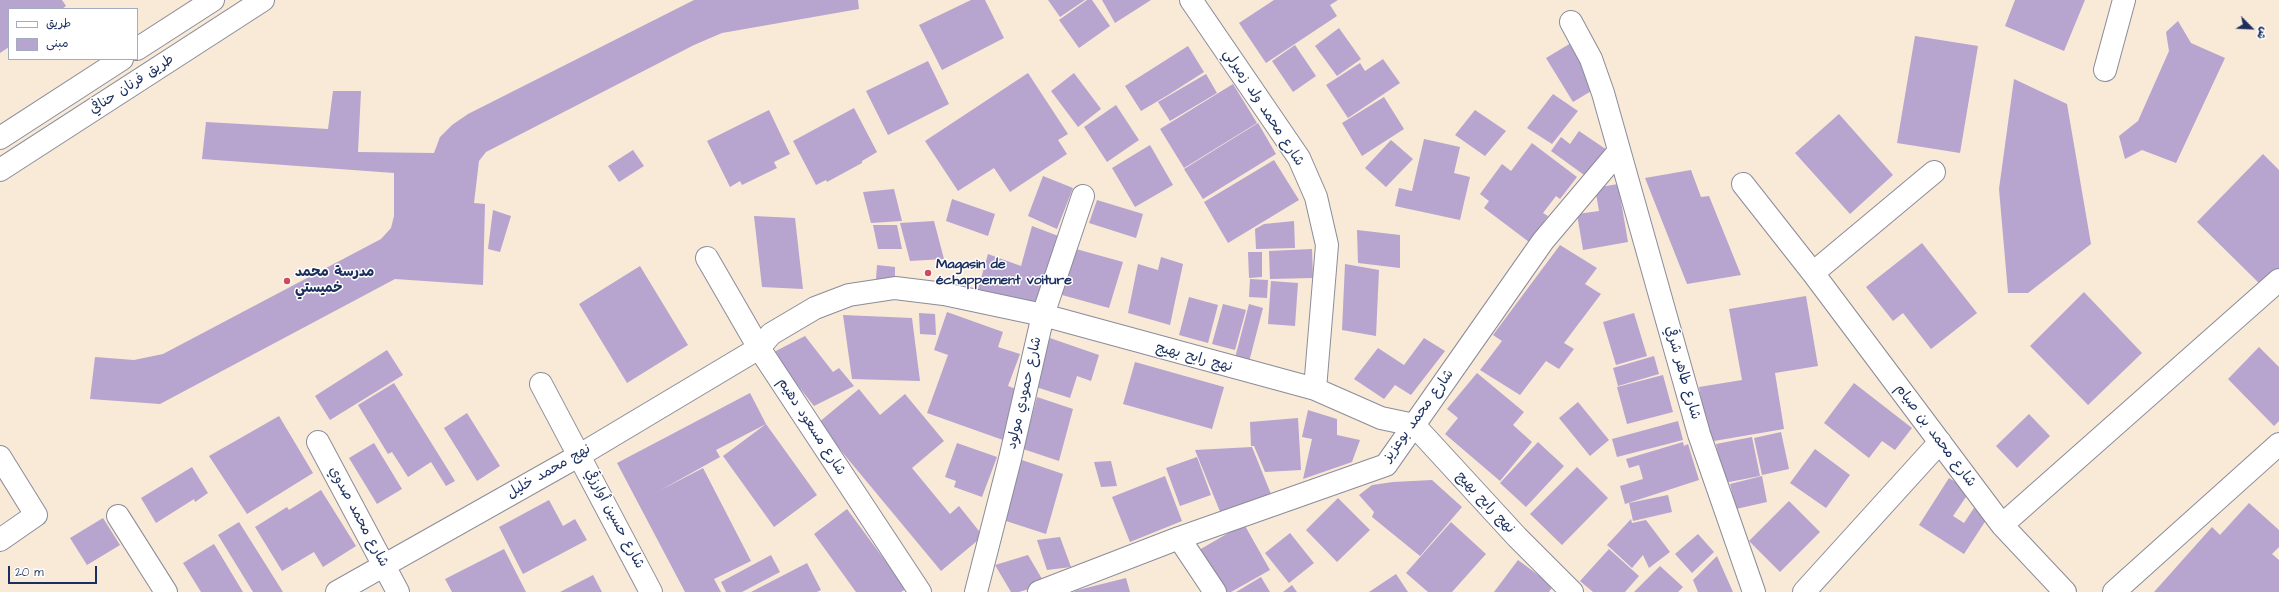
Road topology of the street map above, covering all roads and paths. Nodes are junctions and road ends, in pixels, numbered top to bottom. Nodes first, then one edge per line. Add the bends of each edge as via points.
1 (213, 0) edge
2 (263, 0) edge
3 (1191, 0) edge
4 (2124, 0) edge
5 (1571, 22) dead end
6 (138, 48) edge
7 (120, 60) edge
8 (2105, 70) dead end
9 (0, 138) edge
10 (1619, 151) junction
11 (0, 170) edge
12 (1934, 172) dead end
13 (1743, 184) dead end
14 (1083, 196) dead end
15 (707, 258) dead end
16 (1813, 273) junction
17 (2279, 280) edge
18 (1043, 315) junction
19 (759, 348) junction
20 (541, 384) dead end
21 (1315, 389) junction
22 (1414, 425) junction
23 (318, 442) dead end
24 (1940, 442) junction
25 (2279, 444) edge
26 (580, 455) junction
27 (0, 458) edge
28 (118, 516) dead end
29 (2002, 525) junction
30 (1179, 538) junction
31 (0, 540) edge
32 (384, 565) junction
33 (166, 592) edge
34 (337, 592) edge
35 (398, 592) edge
36 (651, 592) edge
37 (920, 592) edge
38 (976, 592) edge
39 (1040, 592) edge
40 (1215, 592) edge
41 (1572, 592) edge
42 (1754, 592) edge
43 (1804, 592) edge
44 (2065, 592) edge
45 (2114, 592) edge

1 - 6 street, طريق فرنان حنافي
2 - 11 street, طريق فرنان حنافي
3 - 21 street, شارع محمد ولد زميرلي via 1299,158 1316,197 1327,245
4 - 8 street
5 - 10 street, شارع طاهر شرقي via 1591,59
7 - 9 street, طريق فرنان حنافي
10 - 22 street, شارع محمد بوعزيز via 1543,241
10 - 42 street, شارع طاهر شرقي via 1699,434
12 - 16 street
13 - 16 street, شارع محمد بن صيام
14 - 18 street, شارع حمودي مولود
15 - 19 street, شارع مسعود دهيم
16 - 24 street, شارع محمد بن صيام
17 - 29 street
18 - 19 street, نهج رابح بهيج via 944,294 894,288 849,295 815,308 771,334
18 - 21 street, نهج رابح بهيج
18 - 38 street, شارع حمودي مولود
19 - 26 street, نهج محمد خليل
19 - 37 street, شارع مسعود دهيم
20 - 26 street, شارع حسين أوارزقي
21 - 22 street, نهج رابح بهيج via 1381,418
22 - 30 street, شارع محمد بوعزيز via 1386,465
22 - 41 street, نهج رابح بهيج via 1517,537
23 - 32 street, شارع محمد صدوي
24 - 29 street, شارع محمد بن صيام
24 - 43 street
25 - 45 street
26 - 32 street, نهج محمد خليل
26 - 36 street, شارع حسين أوارزقي
27 - 31 street via 36,515
28 - 33 street
29 - 44 street, شارع محمد بن صيام
30 - 39 street, شارع محمد بوعزيز
30 - 40 street
32 - 34 street, نهج محمد خليل
32 - 35 street, شارع محمد صدوي

